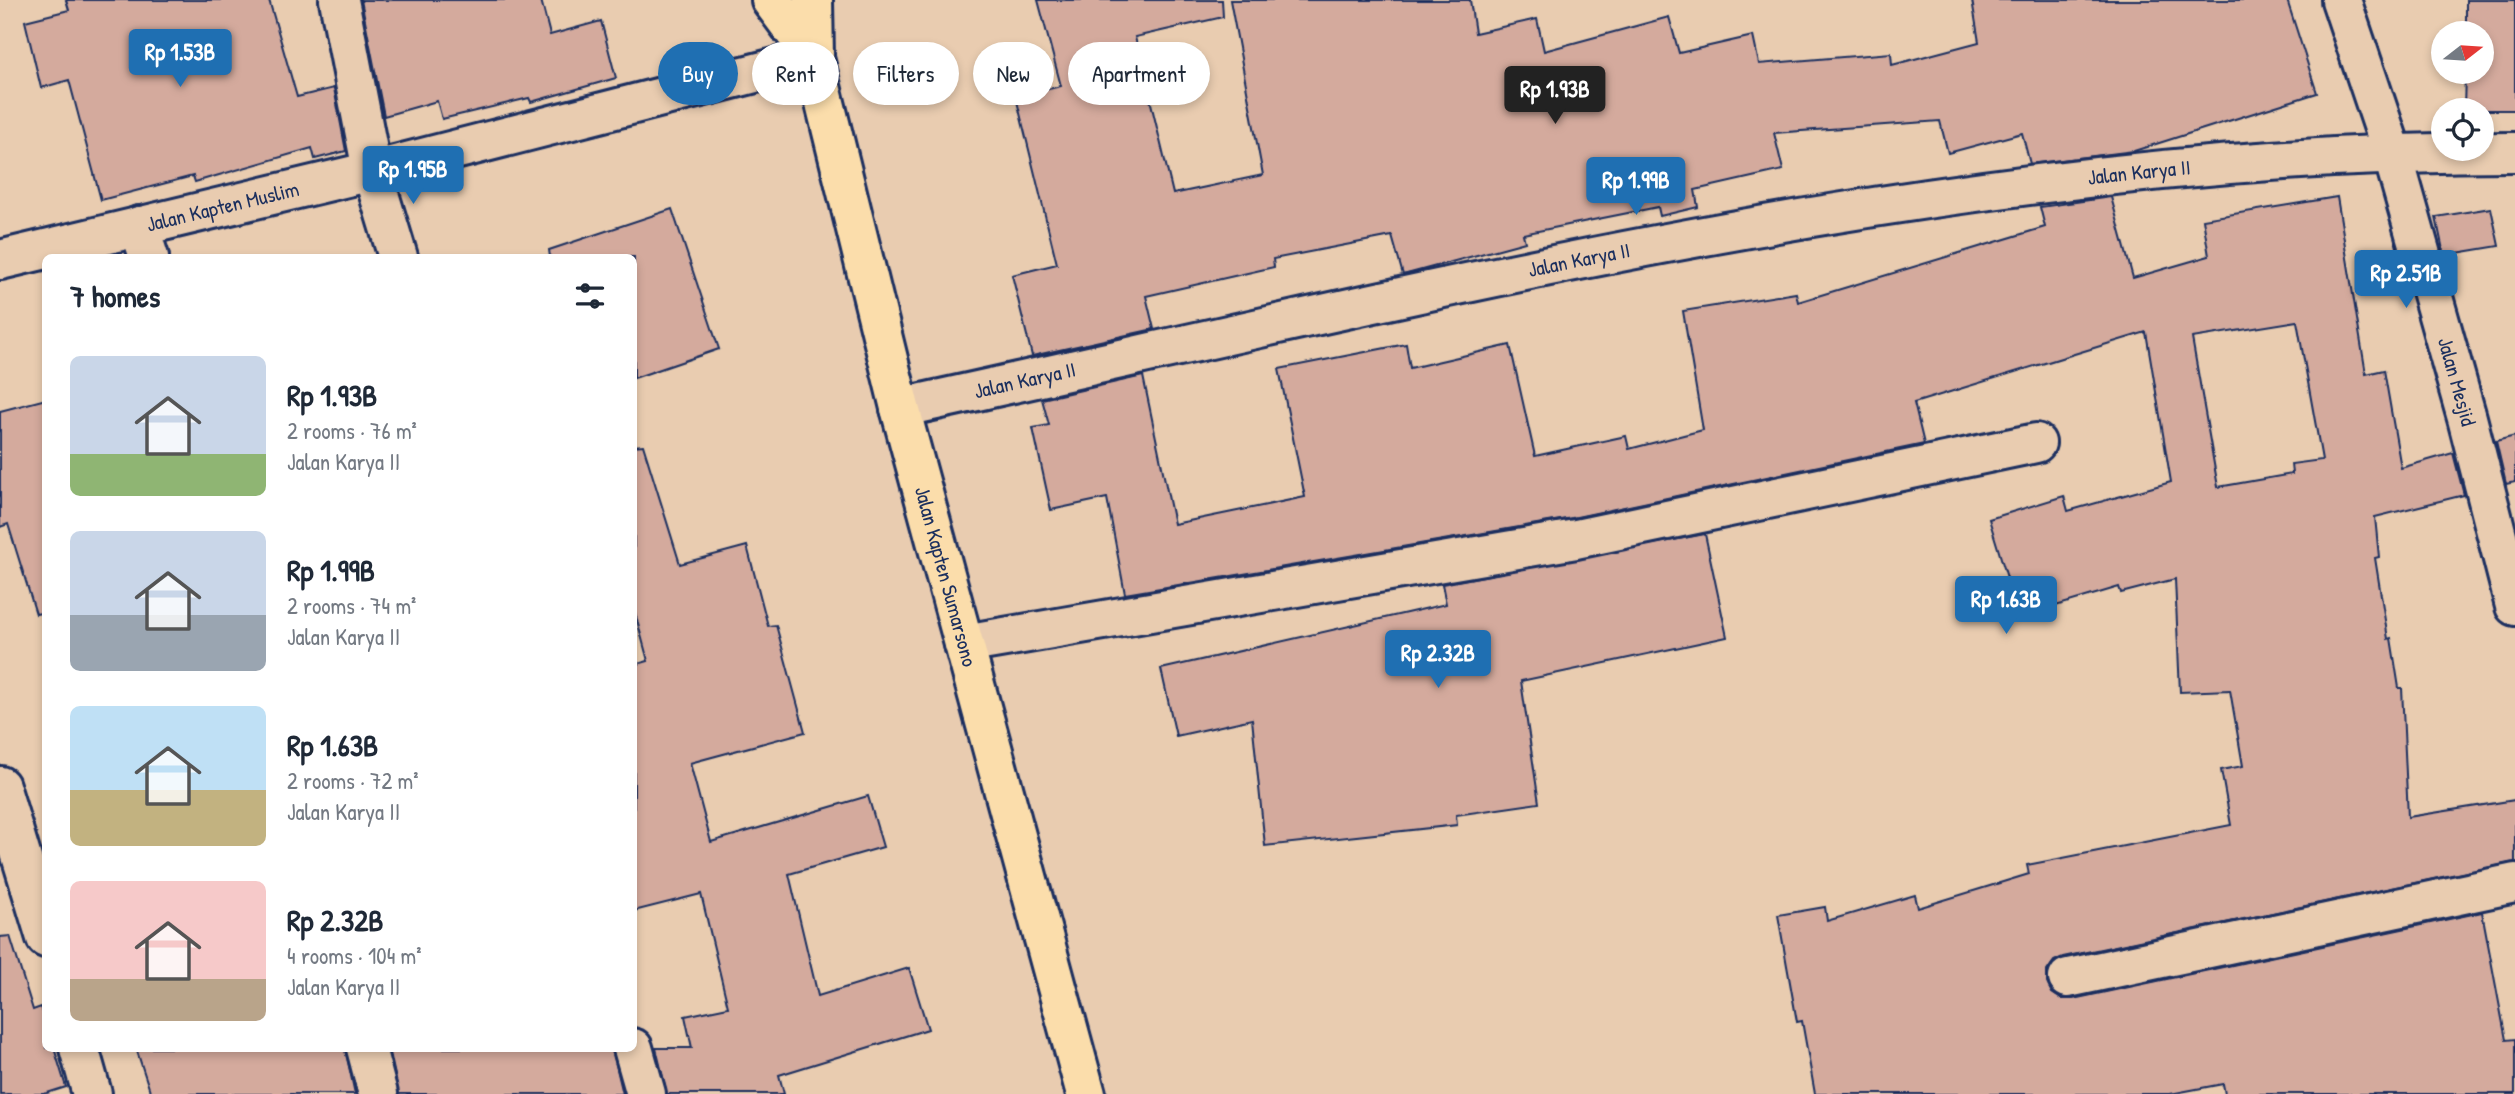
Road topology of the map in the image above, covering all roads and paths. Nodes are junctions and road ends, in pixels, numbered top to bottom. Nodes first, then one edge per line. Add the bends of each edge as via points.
1 (339, 0) edge
2 (771, 0) edge
3 (813, 0) edge
4 (2341, 0) edge
5 (802, 42) edge
6 (814, 42) edge
7 (752, 74) edge
8 (826, 105) edge
9 (2392, 152) junction
10 (2515, 152) edge
11 (372, 171) junction
12 (144, 242) edge
13 (48, 254) edge
14 (397, 254) edge
15 (42, 255) edge
16 (0, 260) edge
17 (900, 408) junction
18 (2036, 443) dead end
19 (2508, 552) edge
20 (2515, 606) edge
21 (964, 644) junction
22 (0, 786) edge
23 (2515, 883) edge
24 (42, 925) edge
25 (2068, 978) dead end
26 (80, 1052) edge
27 (367, 1052) edge
28 (634, 1052) edge
29 (92, 1094) edge
30 (379, 1094) edge
31 (646, 1094) edge
32 (1086, 1094) edge

1 - 11 street
2 - 5 highway, Jalan Kapten Sumarsono
3 - 6 highway, Jalan Kapten Sumarsono
4 - 9 street, Jalan Mesjid
7 - 11 street, Jalan Kapten Muslim
8 - 17 highway, Jalan Kapten Sumarsono
9 - 10 street, Jalan Karya II
9 - 17 street, Jalan Karya II via 2032,183 1659,242
9 - 19 street, Jalan Mesjid
11 - 12 street, Jalan Kapten Muslim
11 - 14 street
12 - 13 street, Jalan Kapten Muslim
15 - 16 street, Jalan Kapten Muslim
17 - 21 highway, Jalan Kapten Sumarsono
18 - 21 street via 1576,539
19 - 20 street, Jalan Mesjid
21 - 32 highway, Jalan Kapten Sumarsono
22 - 24 street
23 - 25 street
26 - 29 street
27 - 30 street
28 - 31 street

